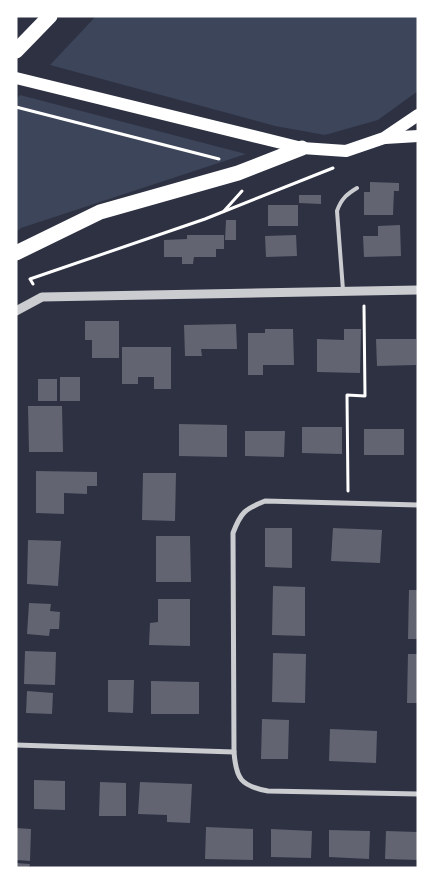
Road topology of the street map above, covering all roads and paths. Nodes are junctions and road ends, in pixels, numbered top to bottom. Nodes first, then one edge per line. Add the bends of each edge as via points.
1 (50, 16) edge
2 (16, 51) edge
3 (16, 78) edge
4 (16, 107) edge
5 (418, 115) edge
6 (418, 136) edge
7 (384, 138) junction
8 (302, 148) junction
9 (346, 151) junction
10 (238, 173) junction
11 (357, 188) dead end
12 (224, 212) junction
13 (16, 253) edge
14 (343, 290) junction
15 (364, 290) junction
16 (418, 290) edge
17 (42, 297) junction
18 (16, 311) edge
19 (348, 504) junction
20 (418, 505) edge
21 (16, 745) edge
22 (234, 752) junction
23 (418, 794) edge

1 - 2 highway
3 - 8 main road
4 - 10 path via 228,161
5 - 7 main road
6 - 7 main road
7 - 9 main road
8 - 9 main road
8 - 10 highway
9 - 12 path via 341,165
10 - 12 path via 242,191
10 - 13 highway via 100,212
11 - 14 lane via 346,195 337,211
12 - 17 path via 30,279
14 - 15 street
14 - 17 street
15 - 16 street
15 - 19 path via 365,396 347,394
17 - 18 street
19 - 20 street
19 - 22 street via 265,501 248,508 239,519 233,533
21 - 22 street
22 - 23 street via 239,779 253,788

